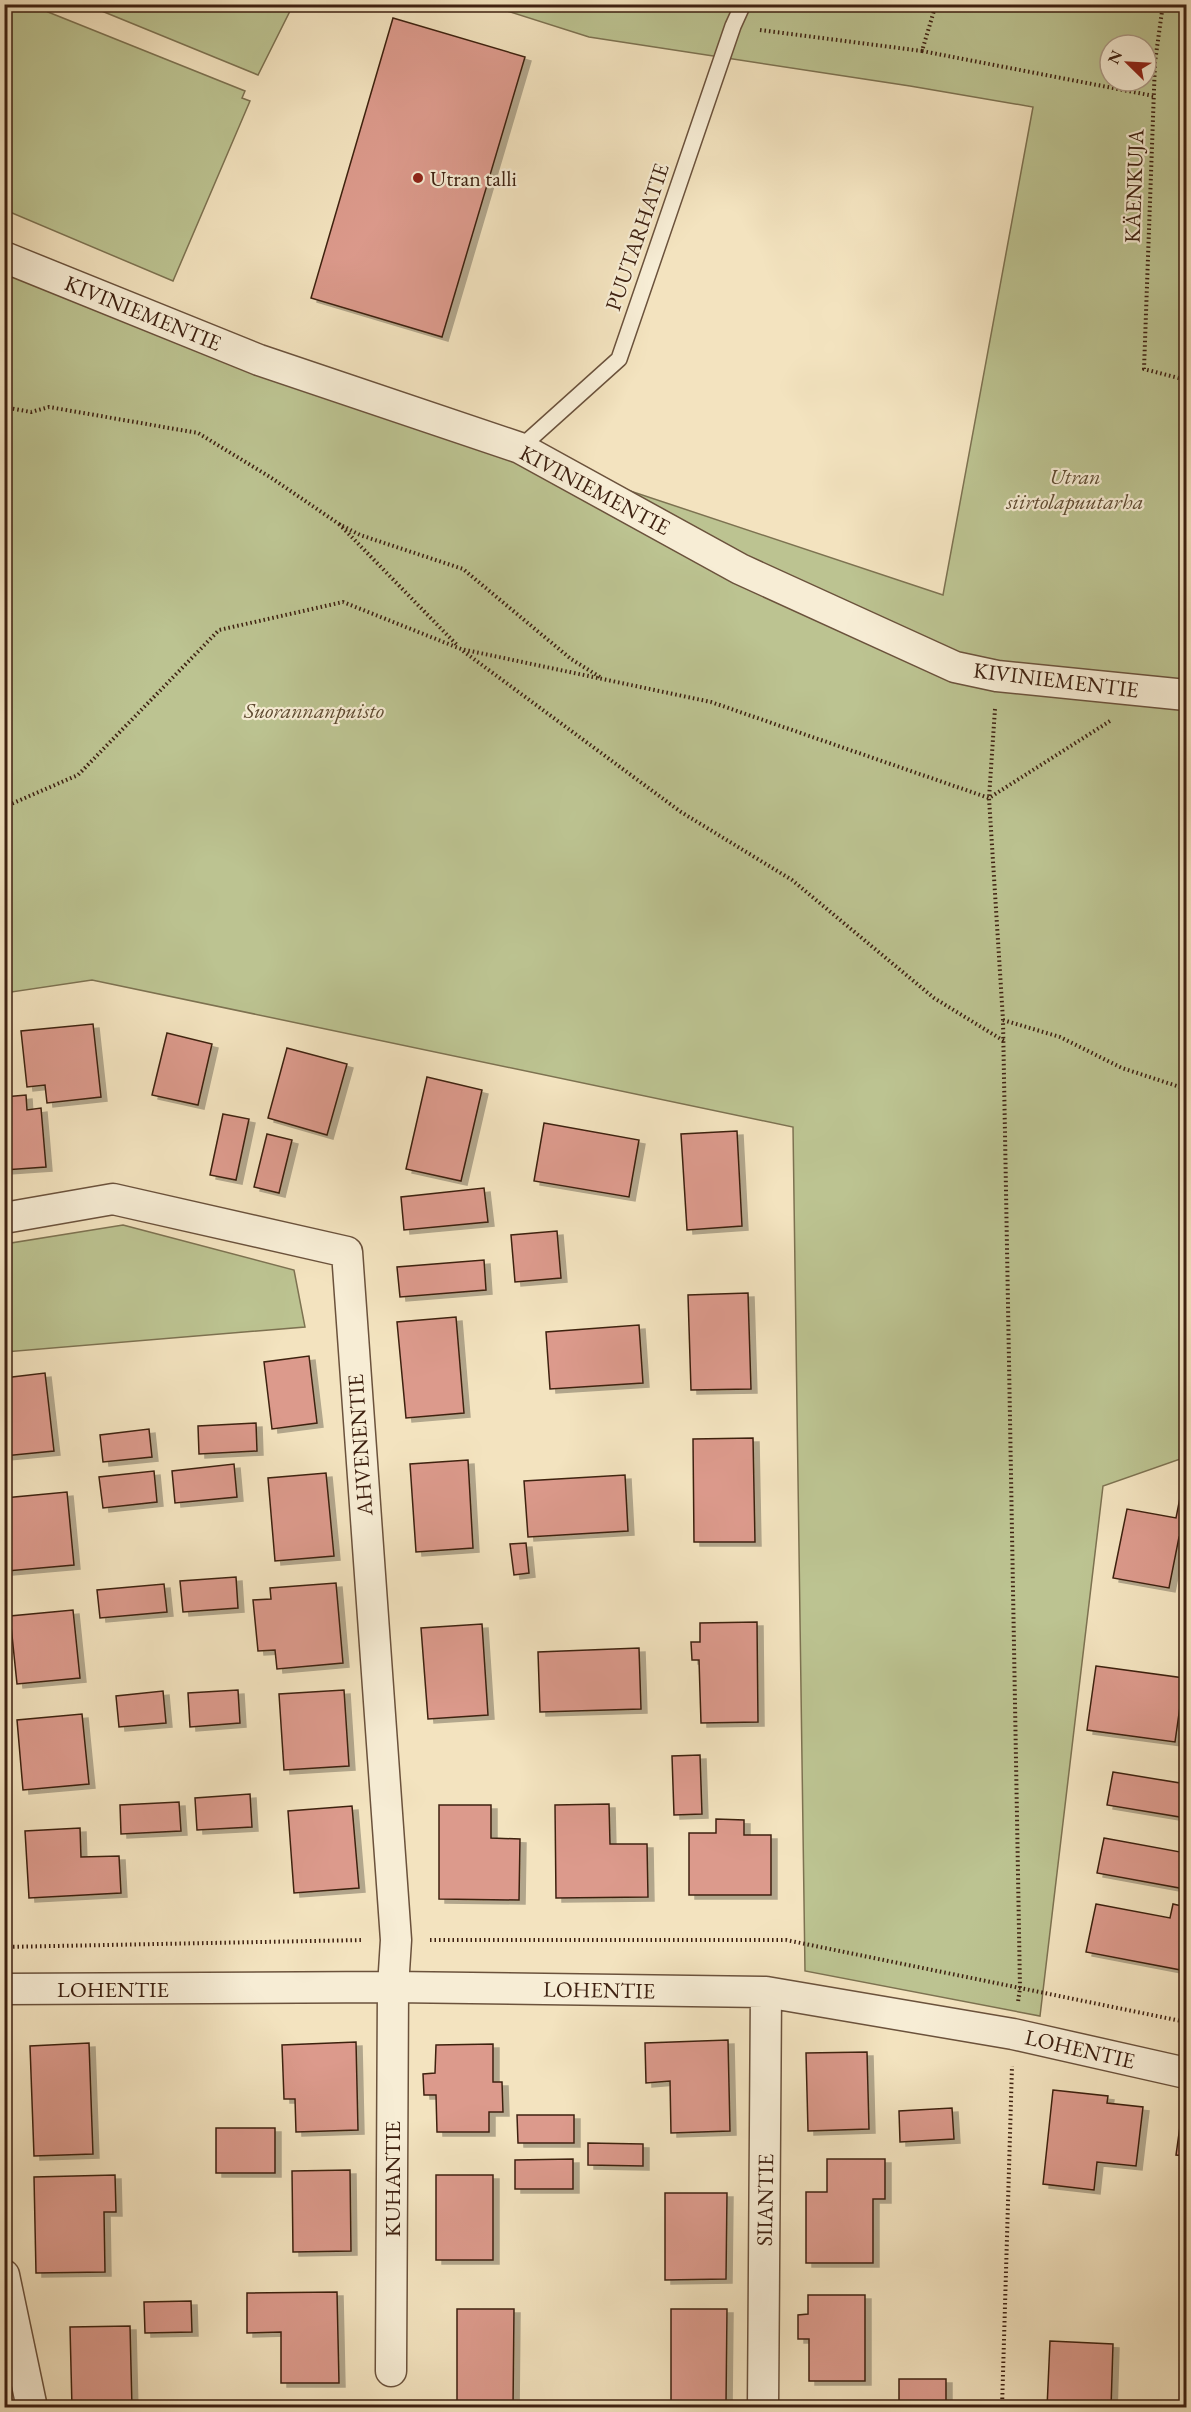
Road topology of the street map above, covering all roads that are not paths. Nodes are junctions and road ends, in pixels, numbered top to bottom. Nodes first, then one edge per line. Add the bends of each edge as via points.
1 (743, 4) edge
2 (4, 257) edge
3 (520, 448) junction
4 (1186, 695) edge
5 (4, 1218) edge
6 (393, 1987) junction
7 (4, 1989) edge
8 (766, 1992) junction
9 (1186, 2073) edge
10 (4, 2275) edge
11 (392, 2371) dead end
12 (32, 2408) edge
13 (763, 2408) edge

1 - 3 lane, PUUTARHATIE via 619,359
2 - 3 street, KIVINIEMENTIE via 259,360
3 - 4 street, KIVINIEMENTIE via 740,569 955,667 997,676
5 - 6 street, AHVENENTIE via 113,1199 346,1252 396,1940
6 - 7 street, LOHENTIE
6 - 8 street, LOHENTIE
6 - 11 street, KUHANTIE
8 - 9 street, LOHENTIE via 1013,2034
8 - 13 street, SIIANTIE
10 - 12 street

